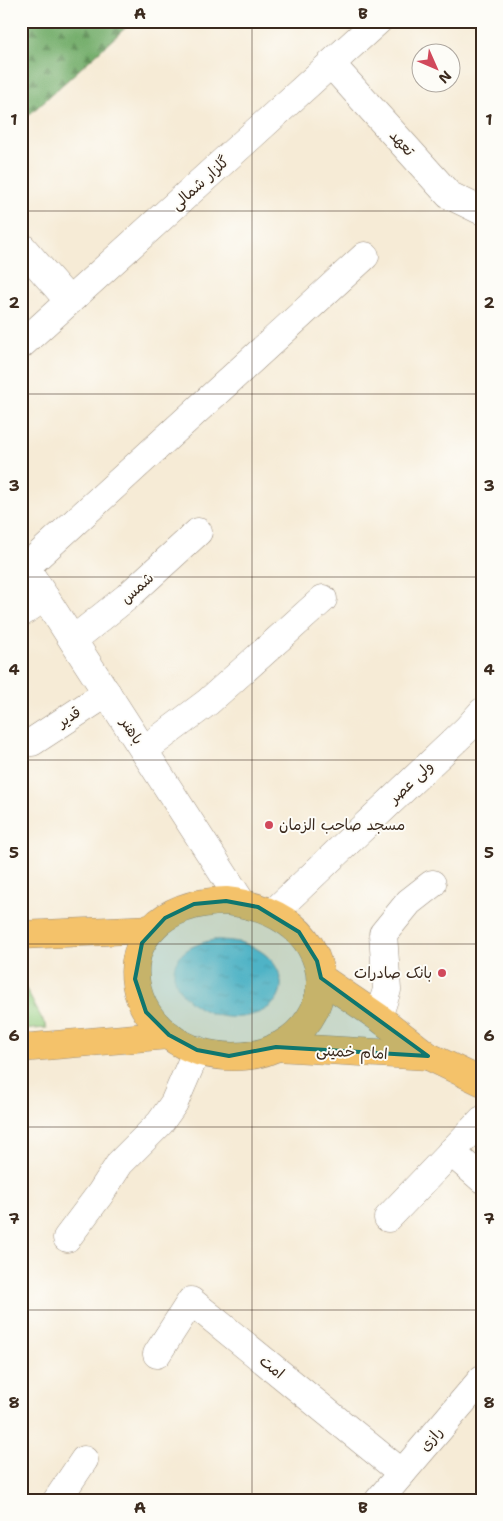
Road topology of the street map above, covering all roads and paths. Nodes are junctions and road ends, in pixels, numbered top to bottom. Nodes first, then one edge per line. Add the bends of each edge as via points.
1 (378, 21) edge
2 (331, 64) junction
3 (482, 211) edge
4 (21, 246) edge
5 (365, 256) dead end
6 (69, 301) junction
7 (21, 345) edge
8 (198, 532) dead end
9 (24, 564) edge
10 (45, 597) junction
11 (323, 599) dead end
12 (21, 614) edge
13 (73, 640) junction
14 (107, 693) junction
15 (477, 728) edge
16 (32, 742) dead end
17 (144, 750) junction
18 (432, 884) dead end
19 (242, 903) junction
20 (273, 913) junction
21 (152, 929) junction
22 (21, 935) edge
23 (320, 978) junction
24 (378, 1016) junction
25 (169, 1035) junction
26 (276, 1047) junction
27 (21, 1048) edge
28 (197, 1050) junction
29 (428, 1056) junction
30 (482, 1082) edge
31 (482, 1120) edge
32 (451, 1152) junction
33 (482, 1179) edge
34 (388, 1218) dead end
35 (66, 1238) dead end
36 (158, 1354) dead end
37 (482, 1379) edge
38 (84, 1460) dead end
39 (402, 1473) junction
40 (57, 1500) edge
41 (379, 1500) edge

1 - 2 street, گلزار شمالی
2 - 3 street, تعهد via 449,195
2 - 6 street, گلزار شمالی
4 - 6 street
5 - 9 street
6 - 7 street, گلزار شمالی
8 - 13 street, شمس via 127,597
9 - 10 street, باهنر
10 - 12 street
10 - 13 street, باهنر
11 - 17 street via 208,702
13 - 14 street, باهنر
14 - 16 street, قدیر
14 - 17 street, باهنر
15 - 20 street, ولی عصر
17 - 19 street, باهنر
18 - 24 street via 409,902 383,934 387,990
19 - 20 main road
19 - 21 main road via 194,904 179,909
20 - 23 main road via 299,932 309,945 317,961
21 - 22 main road
21 - 25 main road via 142,943 135,979 146,1012
23 - 24 main road, امام خمینی
23 - 26 main road via 319,996 313,1013 290,1040
24 - 29 main road, امام خمینی
25 - 27 main road
25 - 28 main road
26 - 28 main road via 245,1056
26 - 29 main road, امام خمینی
28 - 35 street via 178,1094 160,1123 120,1163
29 - 30 main road, امام خمینی
31 - 32 street
32 - 33 street
32 - 34 street
36 - 39 street, امت via 191,1300
37 - 39 street, رازی
38 - 40 street
39 - 41 street, رازی

